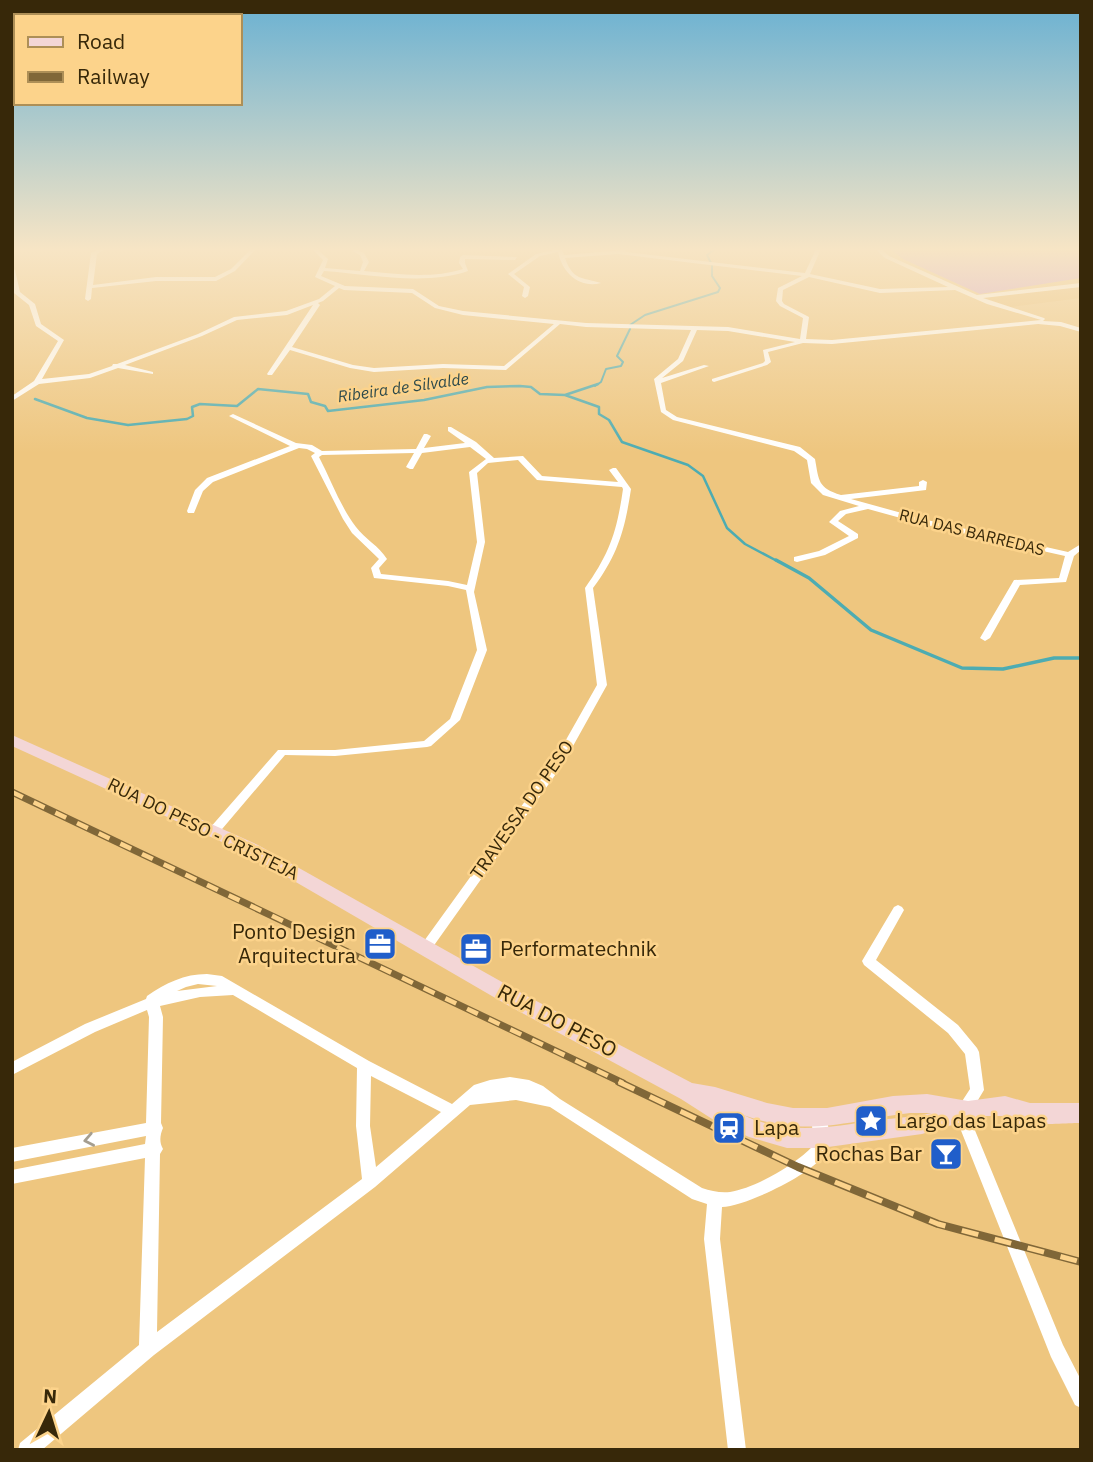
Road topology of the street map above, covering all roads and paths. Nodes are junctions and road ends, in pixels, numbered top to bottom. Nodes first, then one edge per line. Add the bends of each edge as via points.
1 (36, 317) edge
2 (244, 317) edge
3 (309, 317) edge
4 (503, 317) edge
5 (806, 317) edge
6 (1036, 317) edge
7 (1050, 322) junction
8 (558, 323) junction
9 (695, 327) junction
10 (1081, 330) edge
11 (803, 341) junction
12 (290, 348) junction
13 (114, 365) junction
14 (706, 366) dead end
15 (151, 373) dead end
16 (270, 374) dead end
17 (714, 380) dead end
18 (37, 382) junction
19 (657, 382) junction
20 (12, 398) edge
21 (233, 416) dead end
22 (451, 429) dead end
23 (426, 436) dead end
24 (473, 444) junction
25 (297, 446) junction
26 (420, 450) junction
27 (321, 453) junction
28 (492, 460) junction
29 (410, 467) dead end
30 (613, 470) dead end
31 (923, 482) dead end
32 (624, 485) junction
33 (841, 498) junction
34 (874, 508) junction
35 (191, 511) dead end
36 (1081, 546) edge
37 (1069, 557) junction
38 (797, 559) dead end
39 (1081, 561) edge
40 (471, 589) junction
41 (985, 638) dead end
42 (12, 740) edge
43 (214, 832) junction
44 (898, 911) dead end
45 (425, 948) junction
46 (152, 1000) junction
47 (364, 1065) junction
48 (12, 1069) edge
49 (964, 1109) junction
50 (452, 1111) junction
51 (1081, 1113) edge
52 (156, 1128) junction
53 (821, 1128) junction
54 (155, 1149) junction
55 (12, 1155) edge
56 (12, 1177) edge
57 (370, 1182) junction
58 (715, 1199) junction
59 (149, 1349) junction
60 (1081, 1399) edge
61 (27, 1450) edge
62 (737, 1450) edge

1 - 18 street via 38,325 61,340
2 - 13 street
3 - 12 street
4 - 8 street
5 - 11 street
6 - 7 street
7 - 10 street
7 - 11 street via 856,341
8 - 9 street
8 - 12 street via 506,368 432,365 374,370
9 - 11 street
9 - 19 street via 681,360
11 - 17 street via 765,351 765,364
12 - 16 street
13 - 15 street
13 - 18 street via 82,377
14 - 19 street
18 - 20 street
19 - 33 street, RUA DAS BARREDAS via 663,411 675,419 797,449 811,459 815,483
21 - 25 street
22 - 24 street
23 - 26 street
24 - 26 street
24 - 28 street
25 - 27 street
25 - 35 street via 210,480
26 - 27 street
26 - 29 street
27 - 40 street via 315,456 350,524 364,543 380,552 383,559 375,568 377,576 449,582
28 - 32 street via 520,458 540,478
28 - 40 street via 473,472 481,542
30 - 32 street
31 - 33 street via 923,488
32 - 45 street, TRAVESSA DO PESO via 617,546 589,588 602,685 559,762
33 - 34 street, RUA DAS BARREDAS
34 - 37 street, RUA DAS BARREDAS
34 - 38 street, RUA DAS BARREDAS via 837,514 833,522 855,536 822,553
36 - 37 street
37 - 39 street, RUA DAS BARREDAS
37 - 41 street via 1063,580 1017,582
40 - 43 street via 482,650 455,720 427,744 335,753 282,751
42 - 43 main road, RUA DO PESO - CRISTEJA
43 - 45 main road, RUA DO PESO - CRISTEJA
44 - 49 street via 869,961 953,1029 972,1052 977,1090
45 - 53 main road, RUA DO PESO via 690,1092 709,1108 761,1130 801,1139
46 - 47 street via 205,990 231,991
46 - 48 street
46 - 52 street
47 - 50 street
47 - 57 street via 363,1126
49 - 51 main road via 1020,1116
49 - 53 main road, RUA DO PESO via 934,1121
49 - 60 street via 967,1128 1057,1351
50 - 57 street
50 - 58 street via 470,1099 516,1094 555,1103 698,1194
52 - 54 street
52 -> 55 street
53 - 58 street via 816,1153 791,1171 733,1199
54 - 56 street
54 - 59 street
57 - 59 street
58 - 62 street via 712,1239
59 - 61 street

